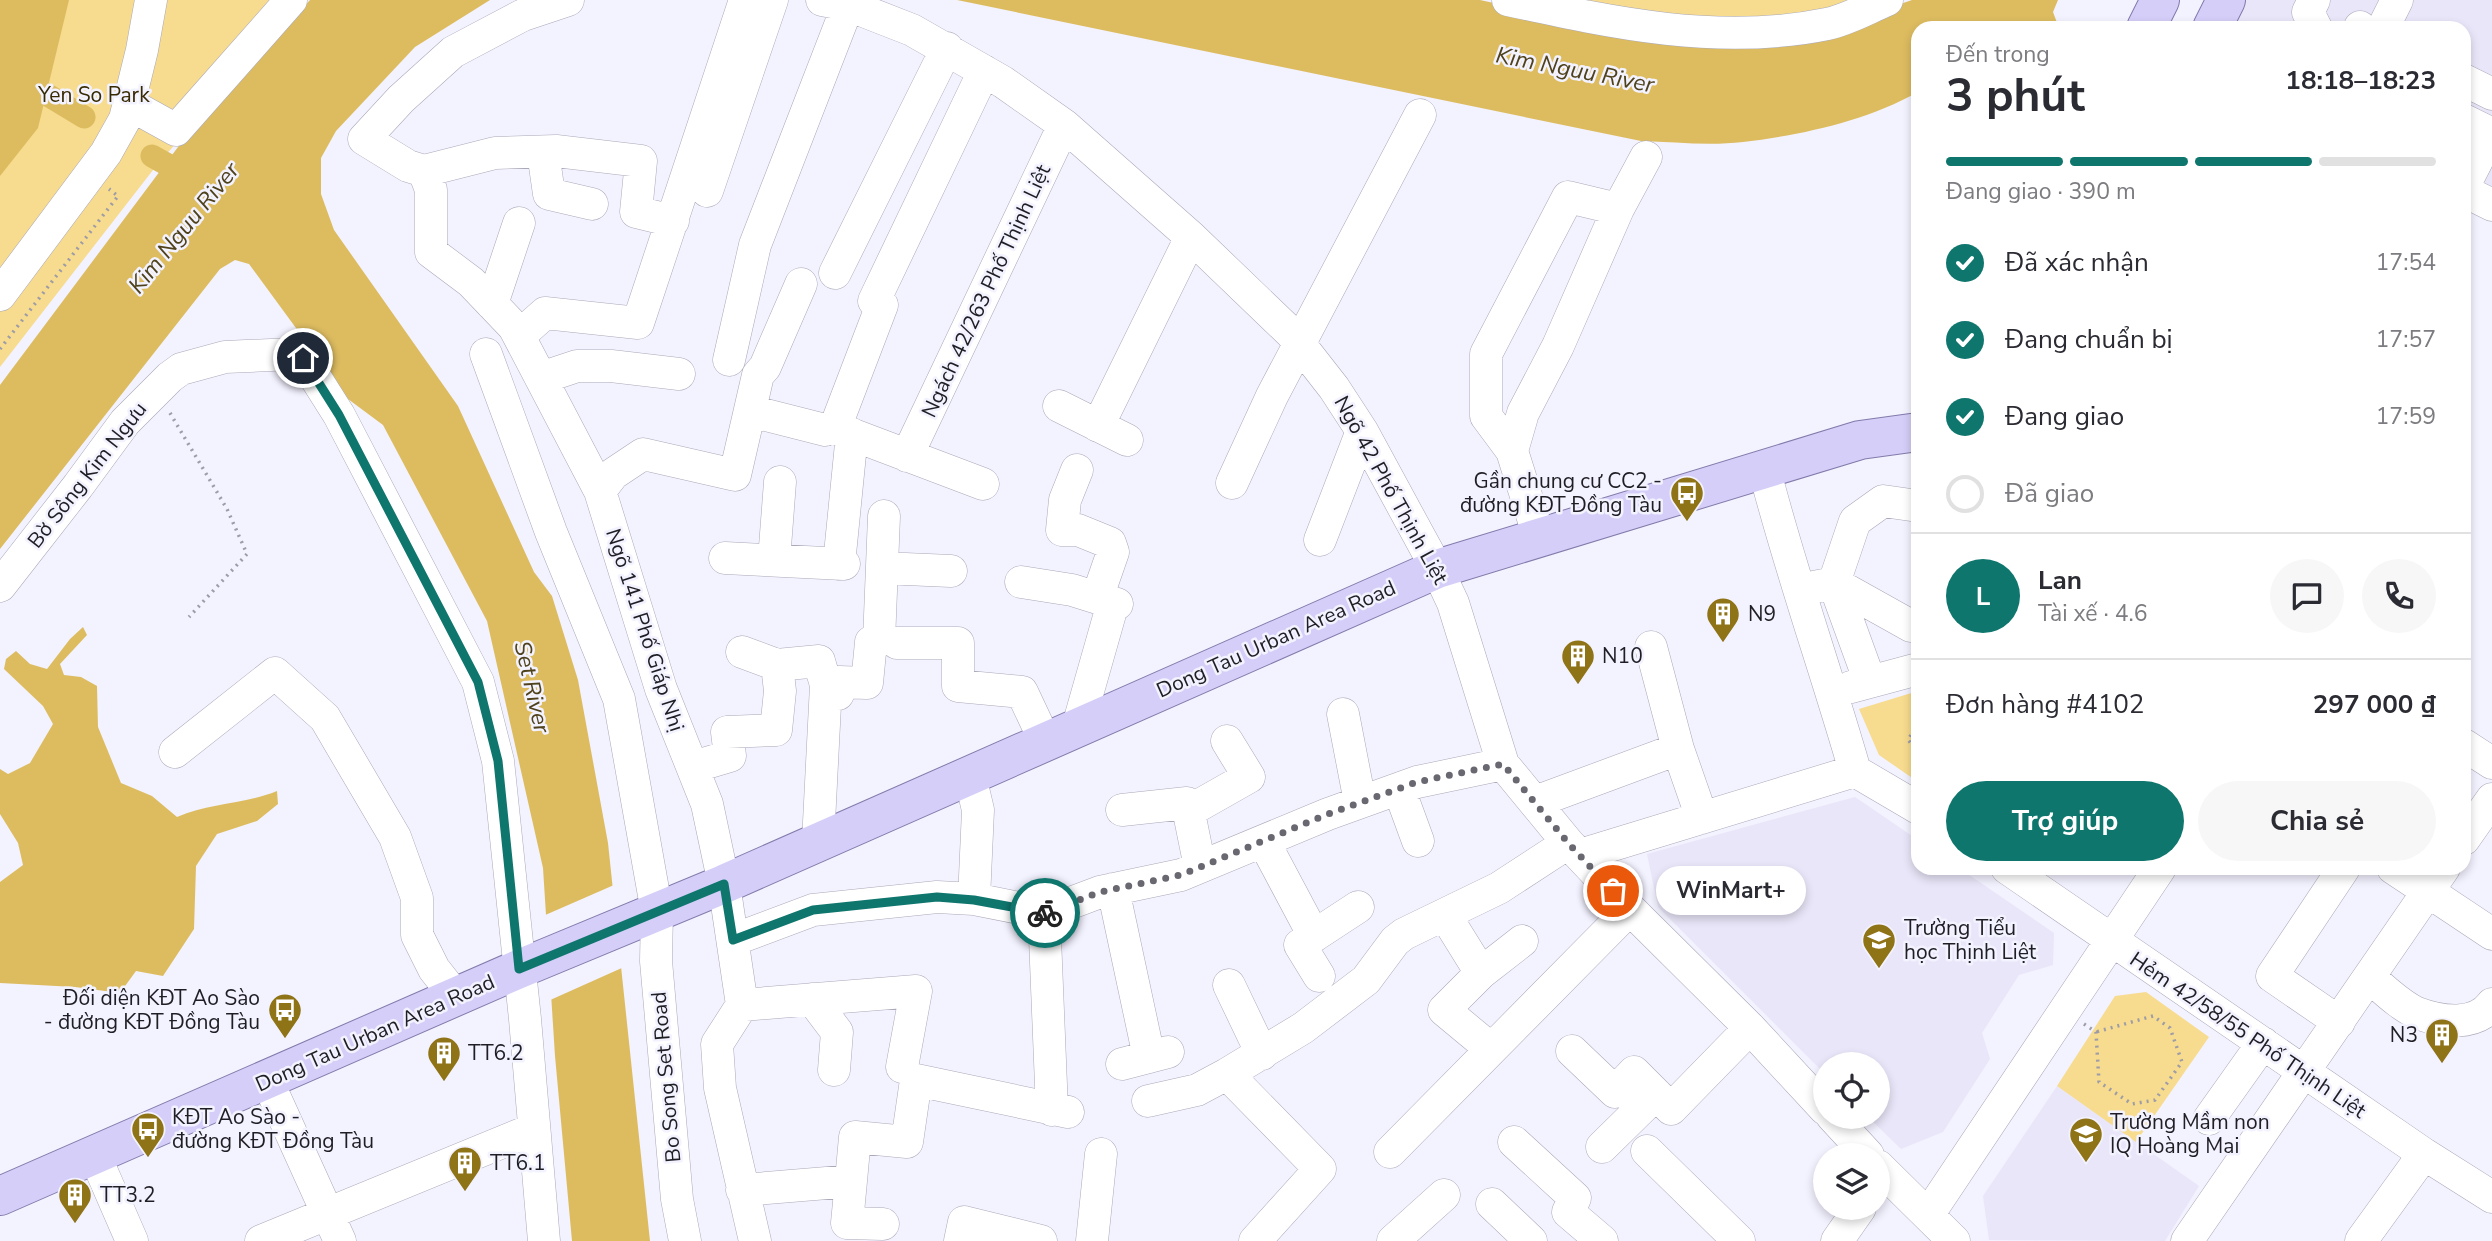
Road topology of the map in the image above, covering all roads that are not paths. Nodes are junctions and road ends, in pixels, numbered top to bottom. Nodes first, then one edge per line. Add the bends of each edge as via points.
1 (151, 0) edge
2 (291, 0) edge
3 (568, 0) edge
4 (745, 0) edge
5 (772, 0) edge
6 (1508, 0) edge
7 (1887, 0) edge
8 (2160, 0) edge
9 (2227, 0) edge
10 (2314, 0) edge
11 (2397, 0) edge
12 (835, 2) edge
13 (2150, 21) edge
14 (2216, 21) edge
15 (2312, 21) edge
16 (2386, 21) edge
17 (947, 48) junction
18 (984, 71) junction
19 (129, 104) junction
20 (1420, 114) dead end
21 (1064, 125) junction
22 (2482, 129) edge
23 (542, 152) junction
24 (1646, 157) dead end
25 (2471, 166) edge
26 (424, 171) junction
27 (707, 191) dead end
28 (2471, 193) edge
29 (592, 204) dead end
30 (2492, 205) edge
31 (1618, 209) junction
32 (673, 221) junction
33 (519, 223) dead end
34 (1191, 237) junction
35 (835, 273) dead end
36 (801, 284) dead end
37 (0, 295) edge
38 (492, 304) junction
39 (519, 336) junction
40 (1300, 345) junction
41 (486, 354) dead end
42 (765, 367) junction
43 (679, 374) dead end
44 (541, 378) junction
45 (1059, 406) dead end
46 (1911, 409) edge
47 (750, 411) junction
48 (1098, 426) junction
49 (837, 431) junction
50 (1362, 431) junction
51 (1911, 433) edge
52 (1127, 440) dead end
53 (1860, 440) junction
54 (1512, 450) junction
55 (1911, 450) edge
56 (907, 456) junction
57 (1764, 468) junction
58 (1077, 470) dead end
59 (780, 482) dead end
60 (1232, 483) dead end
61 (983, 484) dead end
62 (600, 491) junction
63 (1911, 505) edge
64 (884, 516) dead end
65 (1539, 537) junction
66 (1320, 540) dead end
67 (725, 558) dead end
68 (774, 561) junction
69 (882, 568) junction
70 (1437, 569) junction
71 (951, 571) dead end
72 (1021, 582) dead end
73 (1835, 583) junction
74 (0, 586) edge
75 (1799, 591) junction
76 (1114, 603) junction
77 (1911, 626) edge
78 (897, 643) dead end
79 (1651, 647) dead end
80 (742, 652) dead end
81 (777, 665) junction
82 (1911, 671) edge
83 (1870, 682) junction
84 (826, 690) junction
85 (1832, 691) junction
86 (1343, 714) dead end
87 (1062, 733) junction
88 (1227, 741) dead end
89 (1678, 749) junction
90 (2471, 750) edge
91 (175, 752) dead end
92 (2492, 763) edge
93 (1503, 764) junction
94 (693, 767) junction
95 (1855, 771) junction
96 (970, 776) junction
97 (1399, 789) junction
98 (2492, 799) edge
99 (1360, 802) junction
100 (1535, 802) junction
101 (1911, 804) edge
102 (1122, 810) dead end
103 (1189, 811) junction
104 (1702, 818) junction
105 (2471, 829) edge
106 (1418, 841) dead end
107 (818, 842) junction
108 (1264, 842) junction
109 (1574, 849) junction
110 (1200, 867) junction
111 (2156, 875) edge
112 (2339, 875) edge
113 (2418, 875) edge
114 (2040, 878) edge
115 (2436, 880) edge
116 (724, 884) junction
117 (1113, 889) junction
118 (974, 900) junction
119 (1358, 907) dead end
120 (1630, 909) junction
121 (1044, 913) junction
122 (1445, 915) junction
123 (642, 918) junction
124 (2492, 934) edge
125 (1314, 936) junction
126 (733, 940) junction
127 (1522, 941) dead end
128 (2111, 942) junction
129 (526, 966) junction
130 (1481, 973) junction
131 (1319, 976) dead end
132 (2369, 977) junction
133 (1229, 985) dead end
134 (456, 998) junction
135 (812, 999) junction
136 (2492, 1004) edge
137 (742, 1005) junction
138 (2339, 1022) junction
139 (1750, 1028) junction
140 (2263, 1043) junction
141 (1491, 1049) junction
142 (1572, 1051) dead end
143 (1262, 1054) junction
144 (1146, 1057) dead end
145 (902, 1067) dead end
146 (834, 1070) dead end
147 (2305, 1072) junction
148 (1227, 1074) junction
149 (267, 1080) junction
150 (1656, 1094) junction
151 (1813, 1096) edge
152 (1148, 1101) dead end
153 (2209, 1119) dead end
154 (534, 1129) junction
155 (1843, 1129) edge
156 (1514, 1142) dead end
157 (1855, 1143) edge
158 (1602, 1147) dead end
159 (1647, 1151) dead end
160 (1390, 1152) dead end
161 (1101, 1154) dead end
162 (2424, 1154) junction
163 (95, 1156) junction
164 (851, 1181) junction
165 (1890, 1181) edge
166 (742, 1191) junction
167 (1444, 1195) dead end
168 (0, 1196) edge
169 (2492, 1197) edge
170 (1492, 1204) dead end
171 (1928, 1215) junction
172 (1852, 1220) edge
173 (883, 1224) dead end
174 (333, 1228) edge
175 (1390, 1235) edge
176 (132, 1241) edge
177 (261, 1241) edge
178 (544, 1241) edge
179 (685, 1241) edge
180 (755, 1241) edge
181 (960, 1241) edge
182 (1041, 1241) edge
183 (1092, 1241) edge
184 (1255, 1241) edge
185 (1531, 1241) edge
186 (1602, 1241) edge
187 (1739, 1241) edge
188 (1837, 1241) edge
189 (1954, 1241) edge
190 (2187, 1241) edge
191 (2361, 1241) edge

1 - 19 street
2 - 19 street via 176,130
3 - 26 street via 523,15 453,52 364,139
4 - 32 street
5 - 27 street
6 - 7 street via 1610,21 1728,34 1829,23
8 - 13 main road
9 - 14 main road
10 - 15 street via 2308,12
11 - 16 street
12 - 17 street, Ngõ 42 Phố Thịnh Liệt
12 - 42 street via 722,358
17 - 18 street, Ngõ 42 Phố Thịnh Liệt
17 - 35 street
18 - 21 street, Ngõ 42 Phố Thịnh Liệt
18 - 49 street via 878,303
19 - 37 street via 106,153
20 - 40 street
21 - 34 street, Ngõ 42 Phố Thịnh Liệt
21 - 56 street, Ngách 42/263 Phố Thịnh Liệt
22 - 25 street
23 - 26 street via 495,153
23 - 29 street via 549,194
23 - 32 street via 641,161 636,212
24 - 31 street
26 - 38 street, Ngõ 141 Phố Giáp Nhị via 431,190 431,252
28 - 30 street
31 - 54 street via 1523,413
31 - 54 street via 1568,197 1486,354 1486,416
32 - 39 street via 638,323 545,313
33 - 38 street
34 - 40 street, Ngõ 42 Phố Thịnh Liệt
34 - 48 street
36 - 42 street
38 - 39 street, Ngõ 141 Phố Giáp Nhị
39 - 44 street, Ngõ 141 Phố Giáp Nhị
40 - 50 street, Ngõ 42 Phố Thịnh Liệt
40 - 60 street
41 - 123 street via 619,699
42 - 47 street via 758,375
43 - 44 street via 577,366
44 - 62 street, Ngõ 141 Phố Giáp Nhị
45 - 48 street
46 - 53 main road
47 - 49 street
47 - 62 street via 735,475 643,454 613,474
48 - 52 street
49 - 56 street
49 - 68 street via 842,564
50 - 66 street
50 - 70 street, Ngõ 42 Phố Thịnh Liệt
51 - 53 main road
53 - 55 street, Dong Tau Urban Area Road
53 - 57 main road, Dong Tau Urban Area Road
54 - 65 street
56 - 61 street
57 - 65 main road, Dong Tau Urban Area Road
57 - 75 street
58 - 76 street via 1065,500 1062,530 1078,530 1110,543
59 - 68 street
62 - 94 street, Ngõ 141 Phố Giáp Nhị via 661,689
63 - 73 street via 1883,501 1855,521
64 - 69 street
65 - 70 main road, Dong Tau Urban Area Road
67 - 68 street
69 - 71 street
69 - 84 street via 879,641 871,642 867,683 839,682 838,694
70 - 87 main road, Dong Tau Urban Area Road
70 - 93 street, Ngõ 42 Phố Thịnh Liệt via 1453,603
72 - 76 street
73 - 75 street
73 - 77 street
73 - 83 street
74 - 129 street, Bờ Sông Kim Ngưu via 125,422 181,369 225,358 293,354 303,358 339,415 478,682 498,761
75 - 85 street
76 - 87 street
78 - 87 street via 958,643 958,686 1022,692
79 - 89 street
80 - 81 street
81 - 84 street via 819,661
81 - 94 street via 776,730 727,732 730,756
82 - 83 street
83 - 85 street
84 - 107 street
85 - 95 street
86 - 99 street
87 - 96 main road, Dong Tau Urban Area Road
88 - 103 street via 1249,777
89 - 100 street
89 - 104 street
90 - 92 street
91 - 134 street via 275,673 325,718 395,836 417,898 417,935
93 - 97 street
93 - 100 street, Ngõ 42 Phố Thịnh Liệt
94 - 116 street, Ngõ 141 Phố Giáp Nhị via 707,804
95 - 101 street
95 - 104 street
96 - 107 main road, Dong Tau Urban Area Road
96 - 118 street via 978,810
97 - 99 street
97 - 106 street
98 - 105 street
99 - 108 street
100 - 109 street, Ngõ 42 Phố Thịnh Liệt
102 - 103 street via 1187,803
103 - 110 street
104 - 109 street
107 - 116 main road, Dong Tau Urban Area Road
108 - 110 street
108 - 125 street
109 - 120 street, Ngõ 42 Phố Thịnh Liệt
109 - 122 street
110 - 117 street
111 - 128 street
112 - 138 street via 2272,976
113 - 115 street
114 - 128 street, Hẻm 42/58/55 Phố Thịnh Liệt
115 - 124 street
115 - 132 street
116 - 123 main road, Dong Tau Urban Area Road
116 - 126 street, Ngõ 141 Phố Giáp Nhị
117 - 121 street
117 - 144 street
118 - 121 street
118 - 126 street via 937,897 813,910
119 - 125 street
120 - 139 street, Ngõ 42 Phố Thịnh Liệt
120 - 141 street
121 - 164 street via 1060,1111 916,1080 907,1142 855,1138
122 - 130 street
122 - 143 street via 1404,934 1366,980
123 - 129 main road, Dong Tau Urban Area Road
123 - 179 street, Bo Song Set Road via 656,961 677,1199
125 - 131 street via 1300,946
126 - 137 street, Ngõ 141 Phố Giáp Nhị
127 - 130 street
128 - 140 street, Hẻm 42/58/55 Phố Thịnh Liệt
128 - 171 street
129 - 134 main road, Dong Tau Urban Area Road
129 - 154 street
130 - 141 street via 1444,1010
132 - 136 street via 2418,1013 2462,1022 2485,1014
132 - 138 street
133 - 143 street
134 - 149 main road, Dong Tau Urban Area Road
135 - 137 street
135 - 145 street via 916,991
135 - 146 street via 837,1032
137 - 166 street via 717,1044 720,1088
138 - 147 street
139 - 150 street via 1671,1109
139 - 151 street, Ngõ 42 Phố Thịnh Liệt
140 - 147 street, Hẻm 42/58/55 Phố Thịnh Liệt
140 - 153 street
141 - 160 street
142 - 150 street via 1615,1091 1634,1072
143 - 148 street
147 - 162 street, Hẻm 42/58/55 Phố Thịnh Liệt
147 - 190 street
148 - 152 street via 1197,1090
148 - 184 street via 1320,1169
149 - 163 main road, Dong Tau Urban Area Road
149 - 174 street
150 - 158 street
154 - 174 street
154 - 178 street
155 - 157 street
156 - 186 street via 1575,1198 1568,1212
159 - 187 street
161 - 183 street
162 - 169 street, Hẻm 42/58/55 Phố Thịnh Liệt
162 - 191 street
163 - 168 main road, Dong Tau Urban Area Road
163 - 176 street
164 - 166 street
164 - 173 street via 847,1223
165 - 171 street
166 - 180 street
167 - 175 street
170 - 185 street
171 - 189 street
172 - 188 street
174 - 177 street
181 - 182 street via 964,1222

